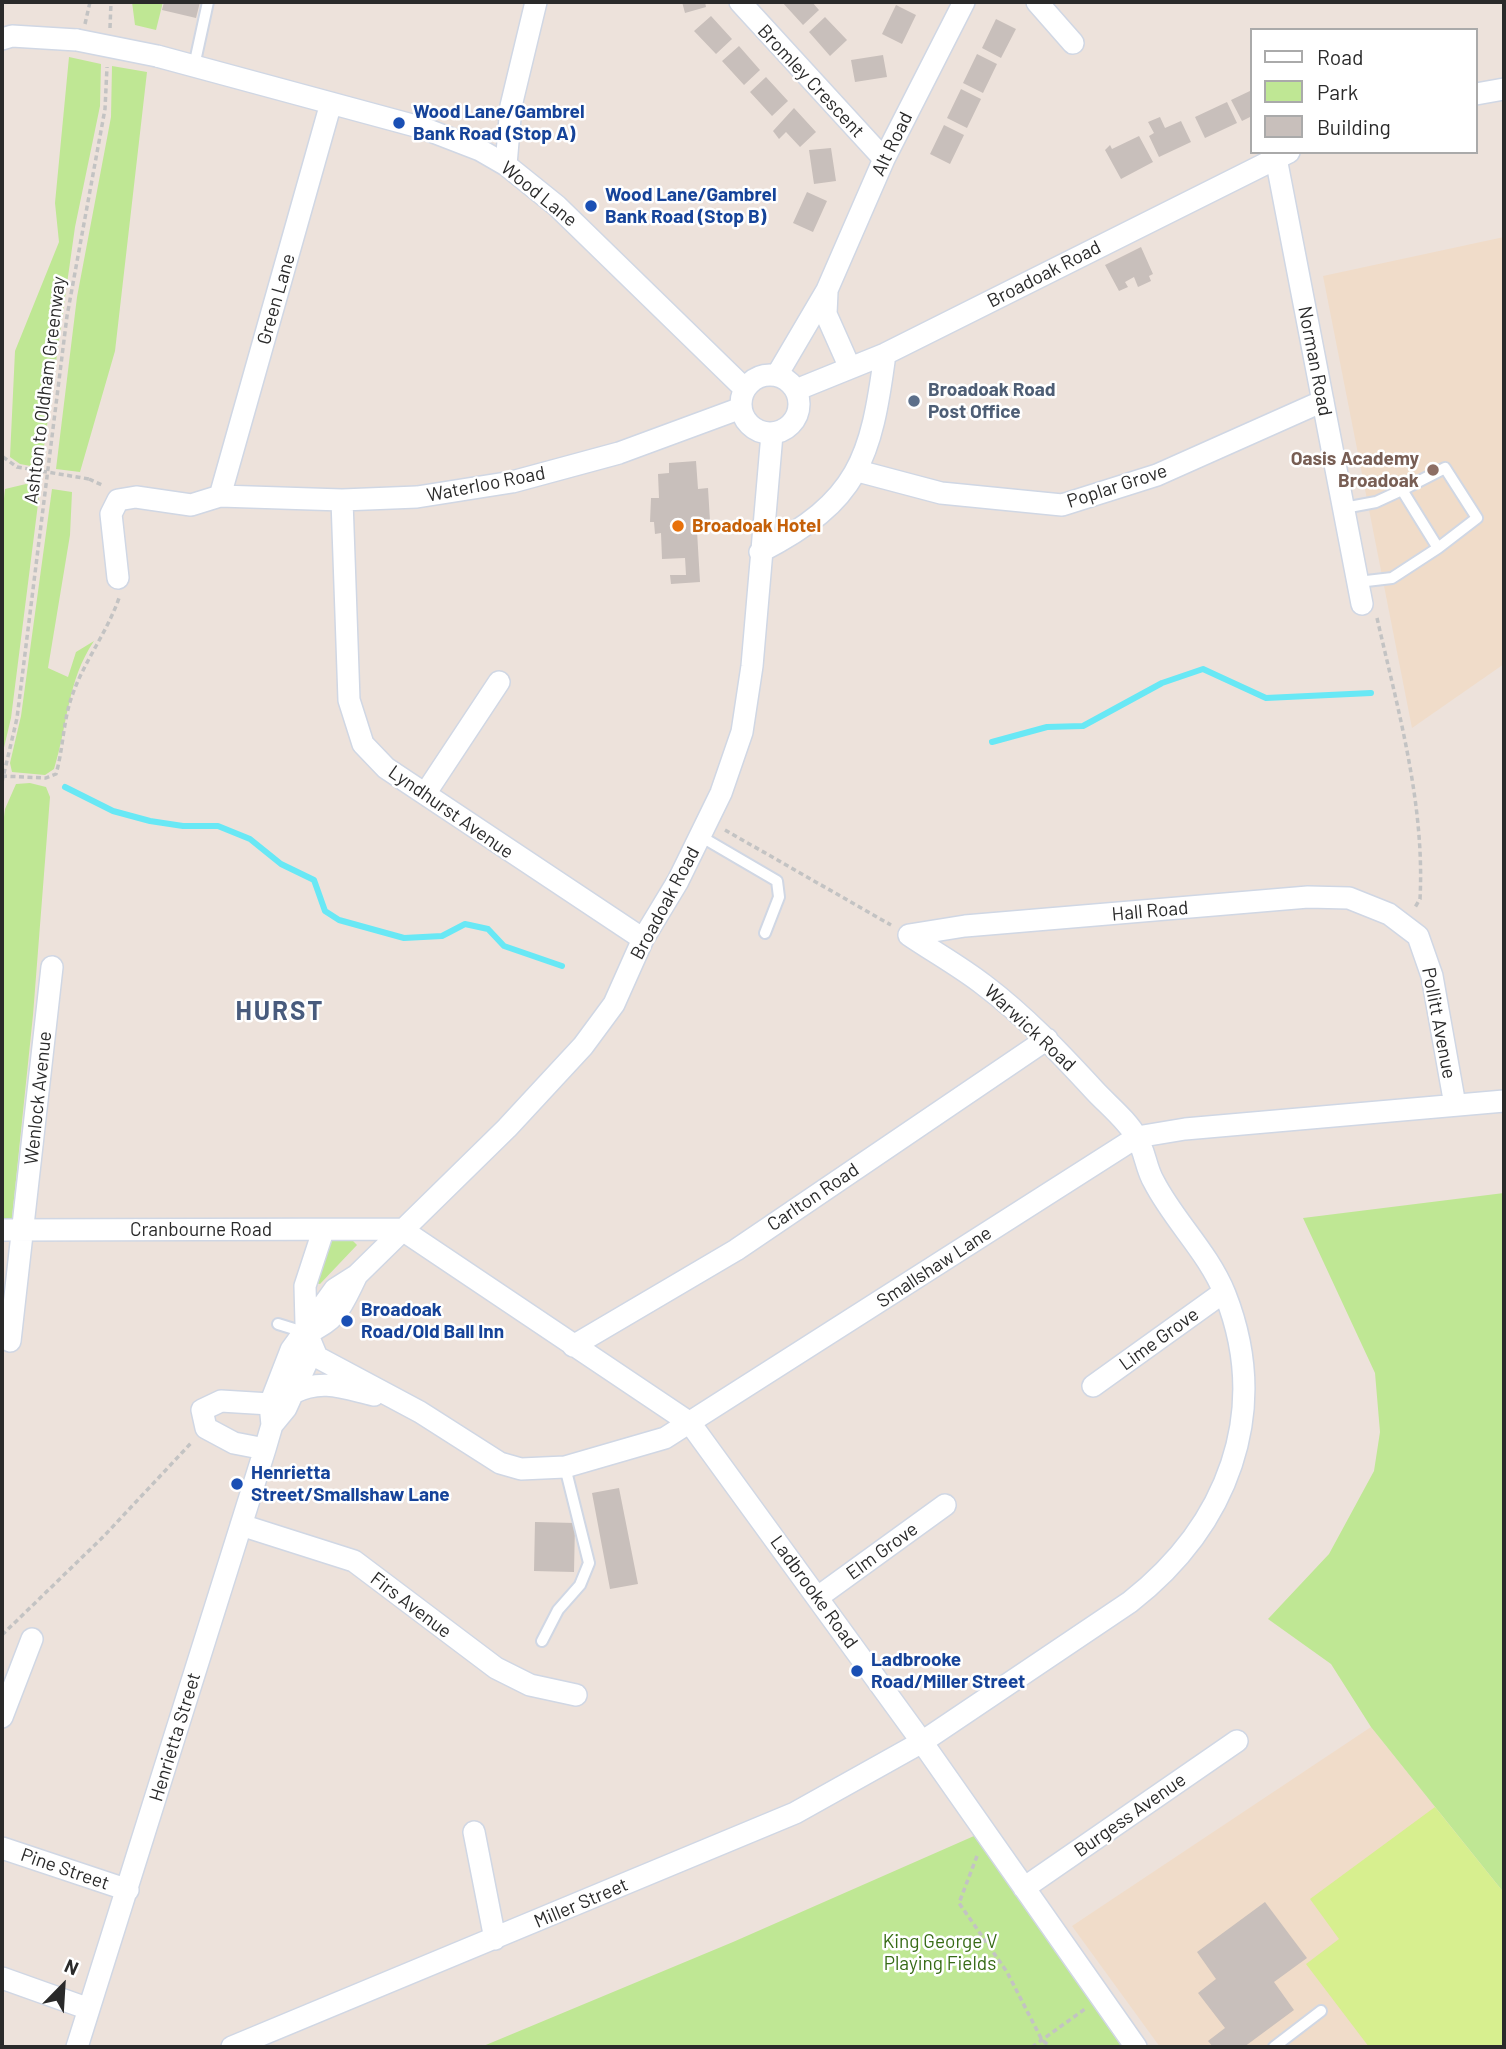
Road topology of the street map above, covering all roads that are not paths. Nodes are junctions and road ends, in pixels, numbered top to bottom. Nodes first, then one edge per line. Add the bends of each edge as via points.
1 (208, 2) edge
2 (536, 2) edge
3 (740, 2) edge
4 (964, 2) edge
5 (1037, 2) edge
6 (2, 39) edge
7 (1073, 43) dead end
8 (194, 66) junction
9 (1504, 89) edge
10 (1478, 94) edge
11 (331, 103) junction
12 (1283, 155) edge
13 (884, 159) junction
14 (506, 165) junction
15 (827, 290) junction
16 (885, 354) junction
17 (850, 368) junction
18 (777, 375) junction
19 (796, 390) junction
20 (743, 399) junction
21 (1323, 401) junction
22 (772, 433) junction
23 (858, 471) junction
24 (1402, 490) junction
25 (220, 496) junction
26 (342, 500) junction
27 (1344, 508) junction
28 (1438, 548) junction
29 (760, 552) junction
30 (118, 578) road end
31 (1358, 582) junction
32 (1362, 604) road end
33 (499, 682) dead end
34 (425, 794) junction
35 (704, 828) junction
36 (1397, 920) joint
37 (765, 933) dead end
38 (909, 935) joint
39 (643, 939) junction
40 (52, 967) dead end
41 (1047, 1039) junction
42 (1504, 1101) edge
43 (1455, 1105) junction
44 (1137, 1137) junction
45 (13, 1229) edge
46 (401, 1229) junction
47 (323, 1231) junction
48 (1224, 1292) junction
49 (278, 1324) dead end
50 (307, 1333) junction
51 (10, 1341) dead end
52 (573, 1346) junction
53 (1093, 1386) dead end
54 (280, 1394) junction
55 (397, 1399) junction
56 (690, 1423) junction
57 (265, 1449) junction
58 (565, 1467) junction
59 (946, 1505) dead end
60 (241, 1525) junction
61 (818, 1597) junction
62 (32, 1639) dead end
63 (542, 1640) dead end
64 (576, 1695) dead end
65 (2, 1717) edge
66 (1237, 1741) dead end
67 (922, 1742) junction
68 (474, 1832) dead end
69 (2, 1848) edge
70 (1024, 1888) junction
71 (128, 1890) junction
72 (495, 1939) junction
73 (2, 1978) edge
74 (89, 2009) junction
75 (1321, 2011) dead end
76 (77, 2047) edge
77 (232, 2047) edge
78 (1136, 2047) edge
79 (1273, 2047) edge

1 - 8 lane
2 - 14 street via 511,106
3 - 13 street, Bromley Crescent
4 - 13 street, Alt Road
5 - 7 street
6 - 8 street, Wood Lane, bridge via 77,40
8 - 11 street, Wood Lane
9 - 10 street
11 - 14 street, Wood Lane via 423,128
11 - 25 street, Green Lane
12 - 16 street, Broadoak Road
12 - 21 street, Norman Road
13 - 15 street, Alt Road
14 - 20 street, Wood Lane via 557,206
15 - 17 street, Alt Road via 826,314
15 - 18 street, Alt Road
16 - 17 street, Broadoak Road
16 - 23 street via 873,427
17 - 19 street, Broadoak Road
18 - 19 street
18 - 20 street via 759,377
19 - 22 street via 796,418 790,426
20 - 22 street via 748,424
20 - 26 street, Waterloo Road via 619,453 512,482 417,497
21 - 23 street, Poplar Grove via 1157,475 1062,505 941,493
21 - 27 street, Norman Road
22 - 29 street, Broadoak Road
23 - 29 street via 813,522
24 - 27 lane via 1376,502
24 - 28 lane
24 - 28 lane via 1446,468 1476,518
25 - 26 street, Waterloo Road
25 - 30 street, Waterloo Road via 191,505 136,497 118,500 111,514
26 - 34 street, Lyndhurst Avenue via 349,700 363,744 386,768
27 - 31 street, Norman Road
28 - 31 lane via 1392,578
29 - 35 street, Broadoak Road via 742,732
31 - 32 street, Norman Road
33 - 34 street
34 - 39 street, Lyndhurst Avenue
35 - 37 lane via 777,881 779,897
35 - 39 street, Broadoak Road
36 - 38 street, Hall Road via 1349,898 1308,897 965,926
36 - 43 street, Pollitt Avenue via 1419,936 1432,976
38 - 41 street, Warwick Road via 982,983
39 - 46 street, Broadoak Road via 614,1003 583,1046 507,1128
40 - 45 street, Wenlock Avenue
41 - 44 street, Warwick Road
41 - 52 street, Carlton Road via 736,1250
42 - 43 street, Smallshaw Lane
43 - 44 street, Smallshaw Lane
44 - 48 street, Miller Street via 1154,1183 1189,1231
44 - 56 street, Smallshaw Lane
45 - 47 street, Cranbourne Road
45 - 51 street, Wenlock Avenue
46 - 47 street, Cranbourne Road
46 - 50 street, Broadoak Road via 356,1275 335,1289 316,1312
46 - 52 street, Ladbrooke Road
47 - 50 street via 305,1286
48 - 53 street, Lime Grove
48 - 67 street, Miller Street via 1241,1359 1244,1397 1239,1446 1217,1498 1186,1549 1161,1578 1130,1602
49 - 50 lane
50 - 54 street, Henrietta Street via 291,1350
50 - 55 street, Smallshaw Lane via 317,1357
52 - 56 street, Ladbrooke Road
54 - 55 street, Smallshaw Lane via 327,1383
54 - 57 street, Henrietta Street
54 - 57 street via 221,1401 202,1410 206,1428 234,1443
55 - 58 street, Smallshaw Lane via 500,1463 521,1469
56 - 58 street, Smallshaw Lane via 665,1438
56 - 61 street, Ladbrooke Road
57 - 60 street, Henrietta Street
58 - 63 lane via 589,1563 580,1585 558,1610
59 - 61 street, Elm Grove
60 - 64 street, Firs Avenue via 354,1561 496,1668 530,1685
60 - 71 street, Henrietta Street
61 - 67 street, Ladbrooke Road
62 - 65 street
66 - 70 street, Burgess Avenue
67 - 70 street, Ladbrooke Road
67 - 72 street, Miller Street via 795,1813
68 - 72 street
69 - 71 street, Pine Street
70 - 78 street, Ladbrooke Road
71 - 74 street, Henrietta Street
72 - 77 street, Miller Street
73 - 74 street
74 - 76 street, Henrietta Street
75 - 79 lane

